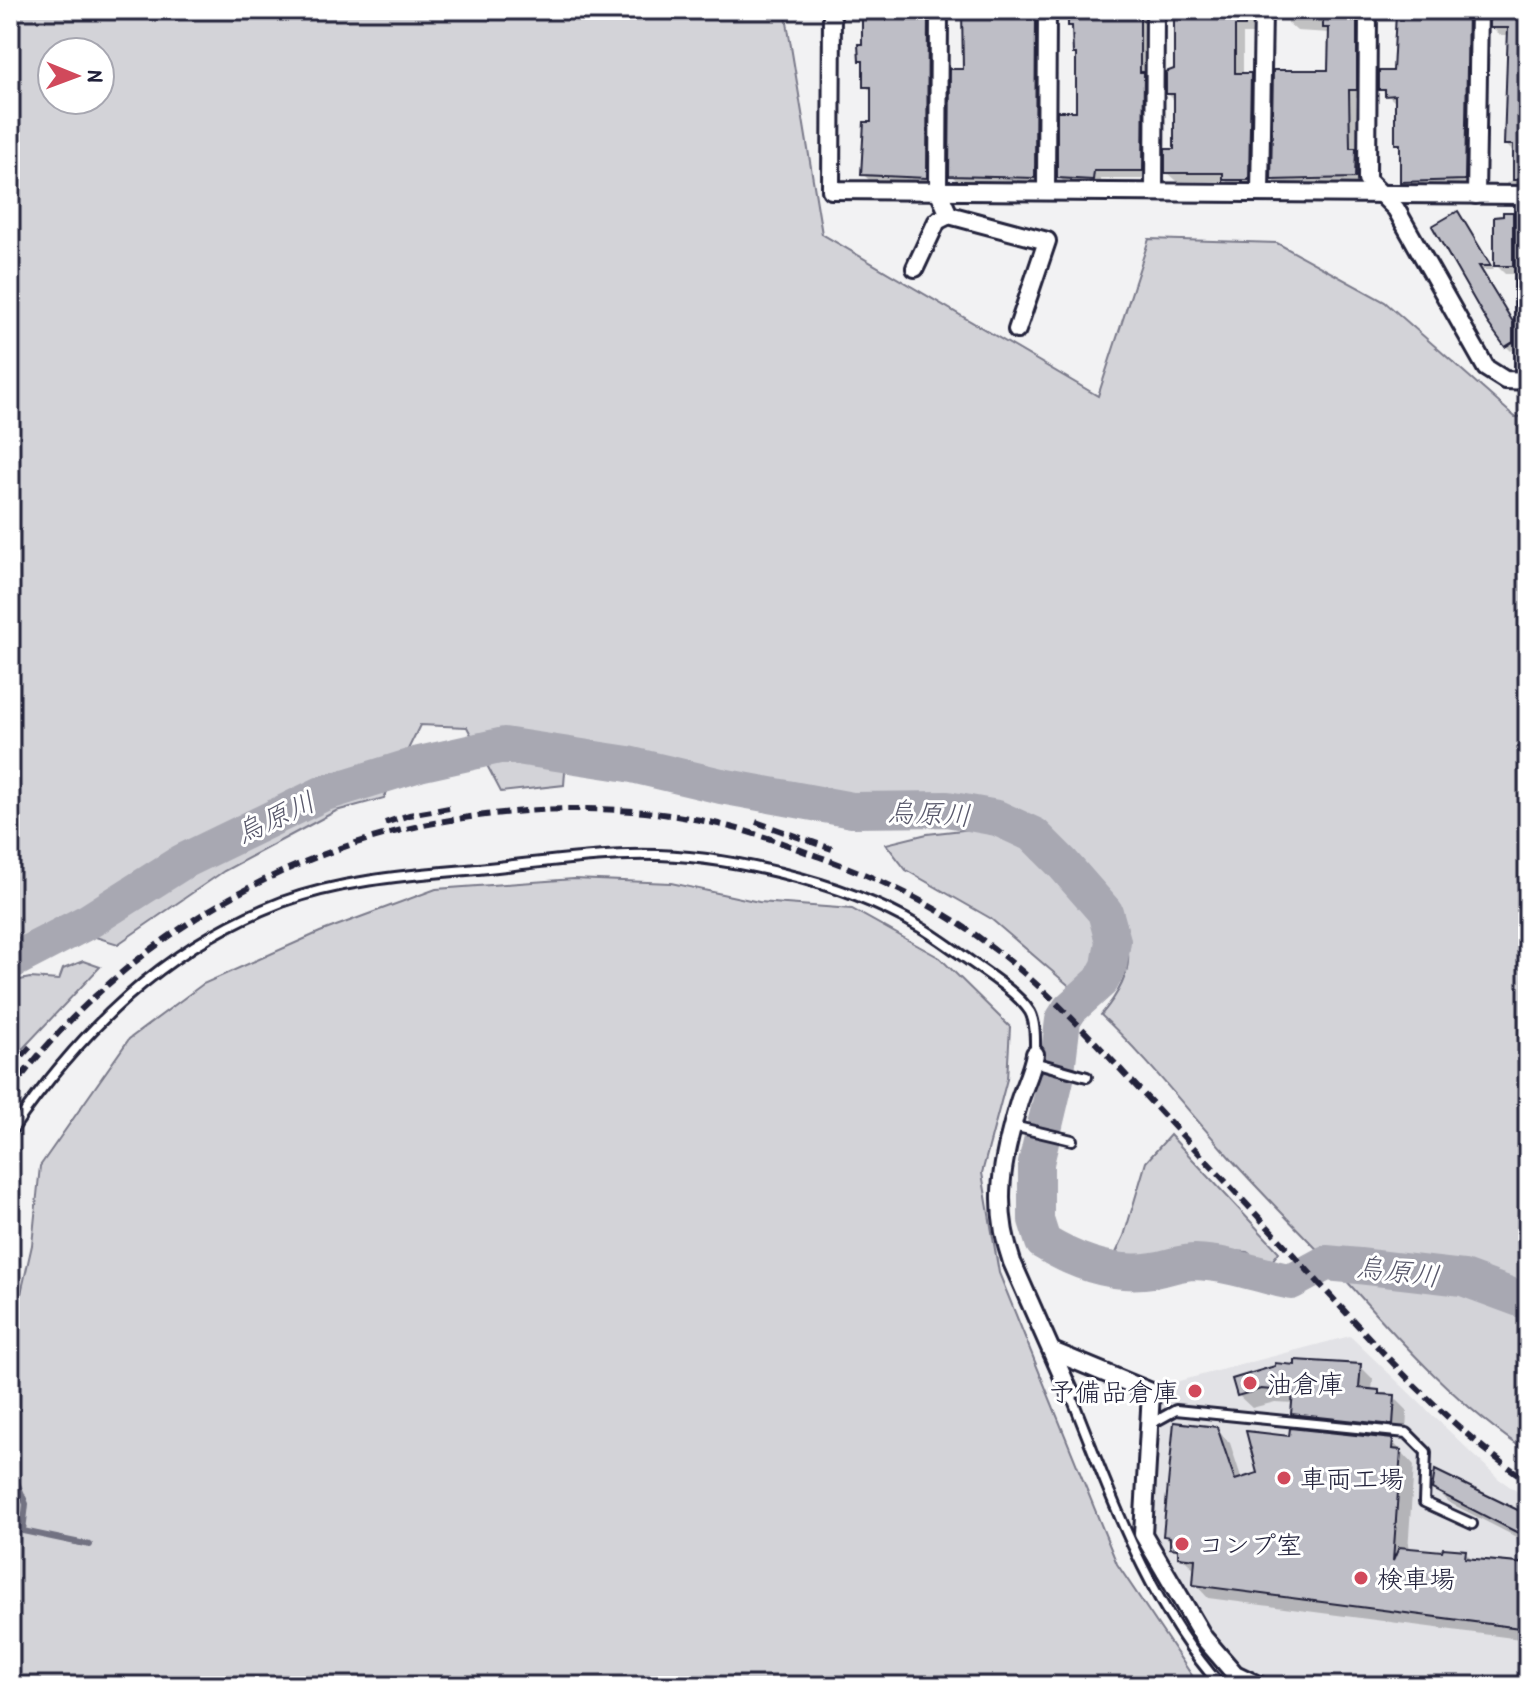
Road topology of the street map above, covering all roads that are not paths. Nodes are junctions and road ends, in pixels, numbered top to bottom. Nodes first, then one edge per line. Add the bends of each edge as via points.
1 (832, 10) edge
2 (939, 10) edge
3 (1047, 10) edge
4 (1155, 10) edge
5 (1263, 10) edge
6 (1368, 10) edge
7 (1479, 10) edge
8 (938, 190) junction
9 (1046, 190) junction
10 (1154, 191) junction
11 (1260, 192) junction
12 (1380, 194) junction
13 (1476, 195) junction
14 (1526, 195) edge
15 (949, 215) junction
16 (915, 268) dead end
17 (1017, 330) dead end
18 (1526, 381) edge
19 (1037, 1061) junction
20 (1087, 1077) dead end
21 (1016, 1128) junction
22 (10, 1133) edge
23 (1072, 1140) dead end
24 (1052, 1351) junction
25 (1070, 1393) joint
26 (1150, 1421) junction
27 (1472, 1524) dead end
28 (1221, 1686) edge
29 (1260, 1686) edge

1 - 8 street via 831,190
2 - 8 street
3 - 9 street
4 - 10 street
5 - 11 street
6 - 12 street via 1367,180
7 - 13 street
8 - 9 street
8 - 15 street
9 - 10 street
10 - 11 street
11 - 12 street
12 - 13 street
12 - 18 street via 1396,209 1486,368 1505,380
13 - 14 street
14 - 18 street
15 - 16 street via 937,221
15 - 17 street via 1047,241
19 - 20 lane
19 - 21 street
19 - 22 lane via 1030,1012 1011,993 919,926 861,898 797,877 707,861 632,855 571,858 336,887 245,918 177,956 130,992 54,1072
21 - 23 lane
21 - 24 street via 1000,1178 1004,1241
24 - 25 street
24 - 26 street via 1151,1392
25 - 28 lane via 1135,1551 1178,1631
26 - 27 lane via 1176,1410 1407,1433 1426,1452 1424,1502
26 - 29 street via 1143,1534 1204,1638 1235,1674

